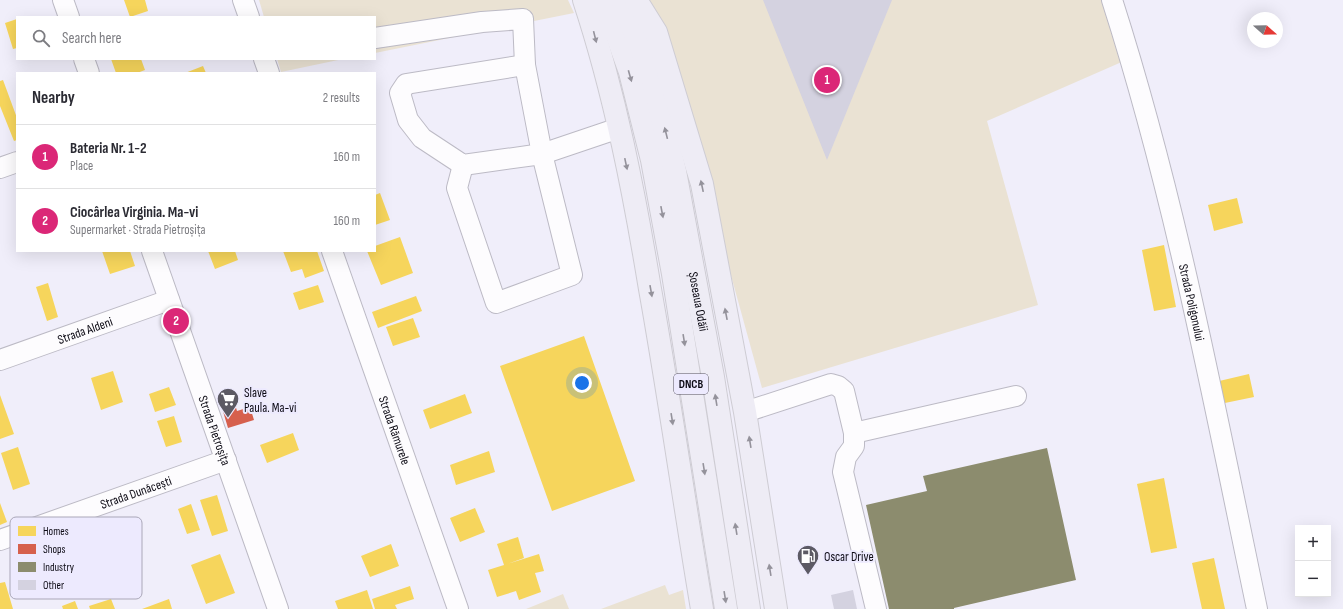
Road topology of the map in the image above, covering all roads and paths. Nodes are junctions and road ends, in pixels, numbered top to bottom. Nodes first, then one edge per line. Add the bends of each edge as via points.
1 (63, 0) edge
2 (243, 0) edge
3 (584, 0) edge
4 (604, 0) edge
5 (622, 0) edge
6 (636, 0) edge
7 (1112, 0) edge
8 (69, 16) edge
9 (249, 16) edge
10 (376, 38) edge
11 (84, 60) edge
12 (264, 60) edge
13 (525, 65) junction
14 (89, 72) edge
15 (269, 72) edge
16 (619, 128) junction
17 (542, 154) junction
18 (16, 162) edge
19 (463, 165) junction
20 (0, 168) edge
21 (152, 252) edge
22 (332, 252) edge
23 (169, 300) junction
24 (0, 360) edge
25 (1016, 396) dead end
26 (745, 412) junction
27 (854, 433) junction
28 (226, 460) junction
29 (65, 517) edge
30 (10, 536) edge
31 (0, 540) edge
32 (278, 609) edge
33 (458, 609) edge
34 (702, 609) edge
35 (726, 609) edge
36 (748, 609) edge
37 (776, 609) edge
38 (876, 609) edge
39 (1257, 609) edge

1 - 8 street
2 - 9 street
3 -> 16 main road
4 -> 35 main road, Șoseaua Odăii / DNCB via 630,72 652,160 673,274
36 -> 5 main road, Șoseaua Odăii / DNCB via 712,377 676,171 654,81
26 -> 6 main road via 702,184 656,32
7 - 39 street, Strada Poligonului via 1133,66 1183,258
10 - 13 street via 482,22 523,19
11 - 14 street
12 - 15 street
13 - 17 street
13 - 19 street via 406,84 400,93 408,120 422,138
16 - 17 street
16 -> 34 main road via 660,342
17 - 19 street
17 - 19 street via 572,275 496,303 457,188
18 - 20 street
21 - 23 street, Strada Pietroșița
22 - 33 street, Strada Rămurele
23 - 24 street, Strada Aldeni
23 - 28 street, Strada Pietroșița
25 - 27 street
26 - 27 street via 831,384 844,391
37 -> 26 main road
27 - 38 street via 854,446 846,457 843,472
28 - 29 street, Strada Dunăcești
28 - 32 street, Strada Pietroșița
30 - 31 street, Strada Dunăcești

